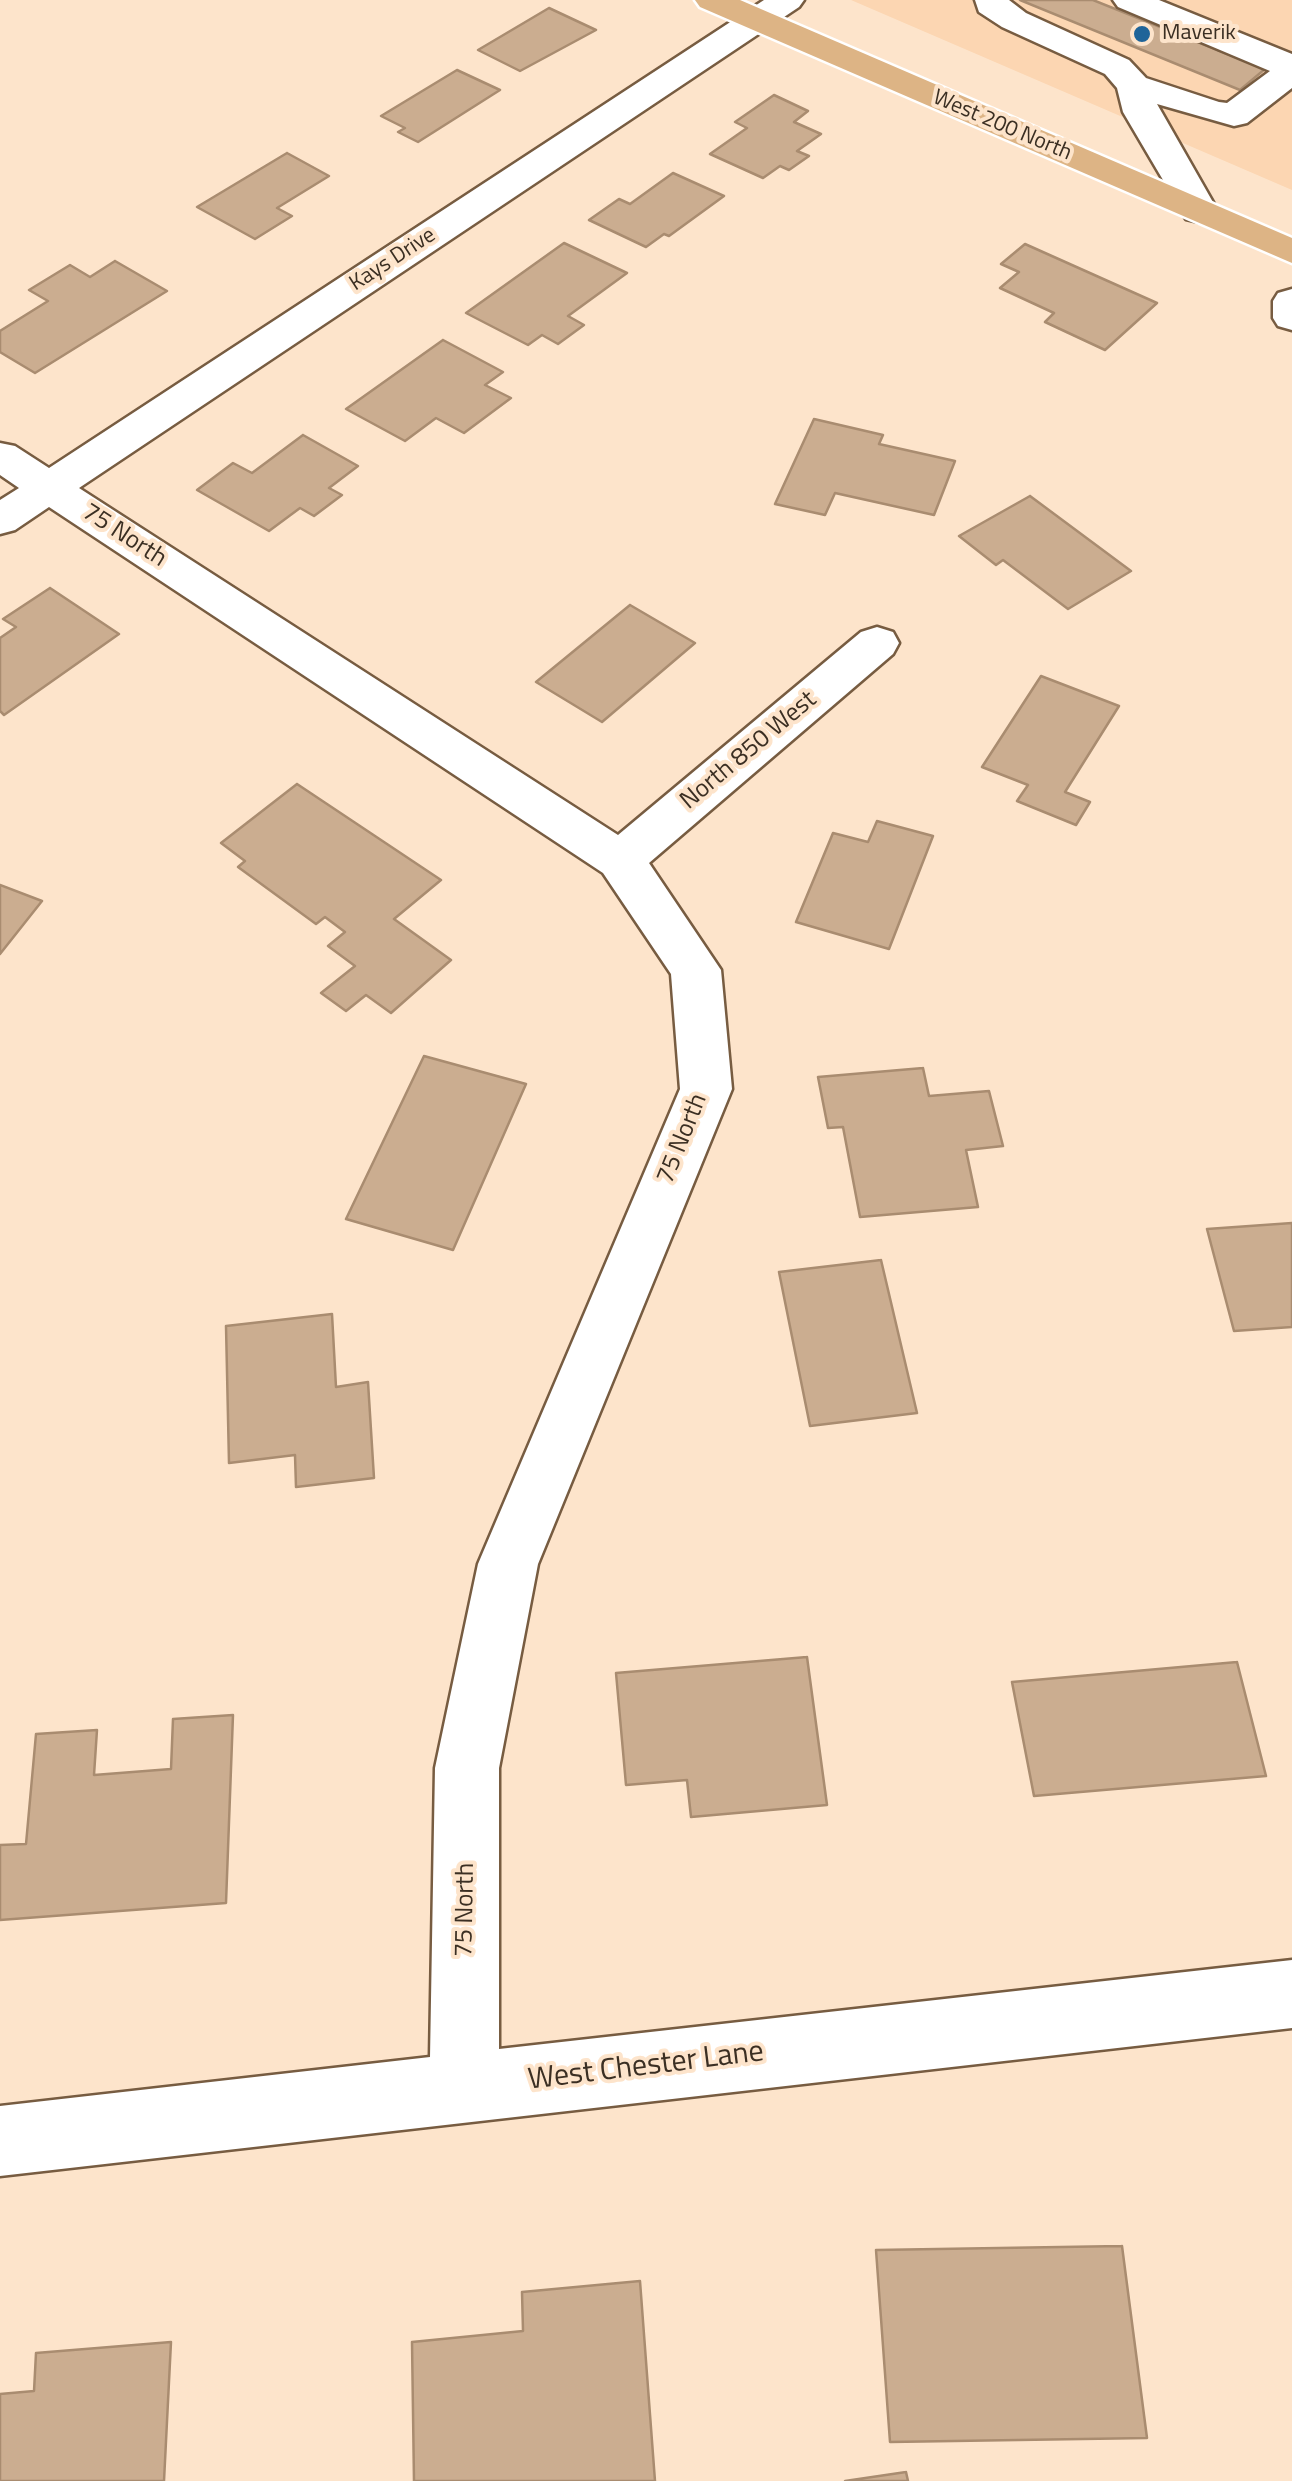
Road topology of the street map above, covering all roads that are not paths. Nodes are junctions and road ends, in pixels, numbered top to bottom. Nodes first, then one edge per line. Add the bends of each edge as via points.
1 (712, 0) edge
2 (992, 0) edge
3 (1130, 0) edge
4 (772, 10) edge
5 (1134, 84) junction
6 (1199, 211) junction
7 (1292, 252) edge
8 (1292, 301) edge
9 (1292, 318) edge
10 (0, 456) edge
11 (49, 488) junction
12 (0, 520) edge
13 (878, 643) dead end
14 (620, 860) junction
15 (1292, 1994) edge
16 (464, 2088) junction
17 (0, 2141) edge

1 - 4 main road, West 200 North
2 - 5 street via 1014,20 1117,67
3 - 5 street via 1286,64 1288,74 1234,115
4 - 6 main road, West 200 North
4 - 11 street, Kays Drive
5 - 6 street via 1141,112
6 - 7 main road, West 200 North
8 - 9 street
10 - 11 street, 75 North
11 - 12 street, Kays Drive
11 - 14 street, 75 North
13 - 14 street, North 850 West
14 - 16 street, 75 North via 696,970 706,1088 508,1564 467,1768
15 - 16 street, West Chester Lane
16 - 17 street, West Chester Lane

